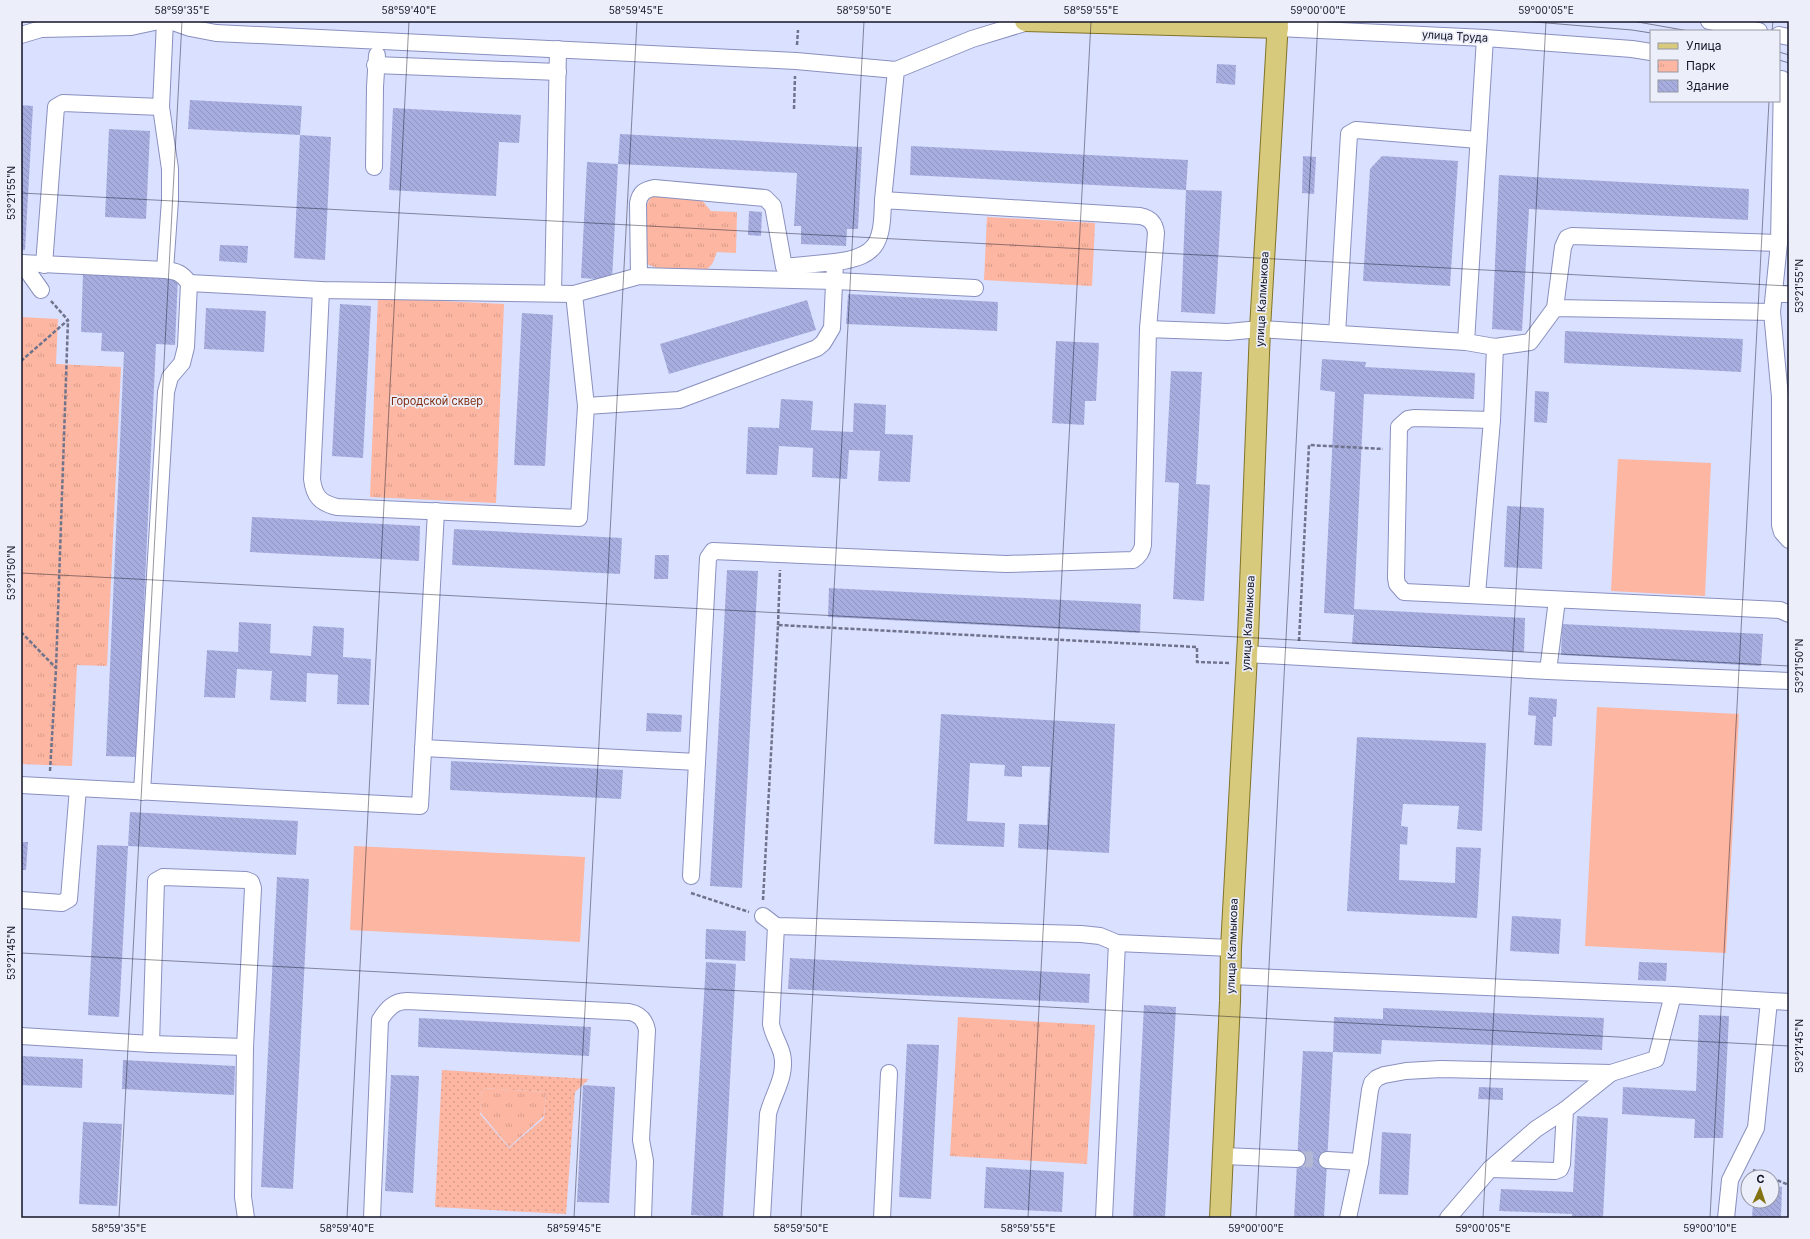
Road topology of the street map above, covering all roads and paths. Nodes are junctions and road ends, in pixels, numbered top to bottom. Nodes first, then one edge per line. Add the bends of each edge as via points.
1 (159, 21) edge
2 (165, 21) edge
3 (170, 21) edge
4 (1025, 21) edge
5 (1031, 21) edge
6 (1709, 21) edge
7 (1278, 24) edge
8 (1754, 30) edge
9 (21, 35) edge
10 (1485, 38) junction
11 (380, 41) junction
12 (558, 49) junction
13 (1650, 52) edge
14 (376, 65) junction
15 (896, 70) junction
16 (558, 72) junction
17 (1783, 80) edge
18 (161, 107) junction
19 (1478, 140) junction
20 (374, 168) dead end
21 (883, 200) junction
22 (1784, 209) edge
23 (1779, 243) junction
24 (836, 262) junction
25 (21, 263) edge
26 (44, 264) junction
27 (784, 267) junction
28 (165, 270) junction
29 (639, 276) junction
30 (759, 279) junction
31 (835, 280) junction
32 (189, 283) junction
33 (975, 288) dead end
34 (41, 290) joint
35 (321, 290) junction
36 (553, 293) junction
37 (574, 294) junction
38 (1782, 294) edge
39 (1555, 308) junction
40 (1772, 312) junction
41 (68, 320) junction
42 (1260, 328) junction
43 (1148, 329) junction
44 (1337, 334) junction
45 (1466, 342) junction
46 (1495, 347) junction
47 (21, 361) edge
48 (1784, 398) edge
49 (586, 406) junction
50 (1492, 420) junction
51 (1397, 450) junction
52 (436, 511) junction
53 (1789, 540) edge
54 (781, 554) junction
55 (1477, 594) junction
56 (1557, 600) junction
57 (1789, 614) edge
58 (778, 625) junction
59 (21, 632) edge
60 (1298, 657) junction
61 (1246, 659) junction
62 (56, 669) junction
63 (1548, 671) junction
64 (1789, 681) edge
65 (423, 748) junction
66 (697, 762) junction
67 (21, 785) edge
68 (49, 787) junction
69 (78, 788) junction
70 (142, 792) junction
71 (691, 876) joint
72 (21, 900) edge
73 (762, 916) junction
74 (776, 926) junction
75 (1117, 943) junction
76 (1231, 948) junction
77 (1231, 976) junction
78 (1673, 995) junction
79 (1769, 1001) junction
80 (1789, 1002) edge
81 (21, 1036) edge
82 (151, 1044) junction
83 (245, 1047) junction
84 (1611, 1073) junction
85 (889, 1074) dead end
86 (1565, 1110) junction
87 (1223, 1156) junction
88 (1297, 1159) tunnel mouth
89 (1327, 1160) tunnel mouth
90 (1360, 1162) junction
91 (1490, 1169) junction
92 (246, 1218) edge
93 (372, 1218) edge
94 (642, 1218) edge
95 (762, 1218) edge
96 (882, 1218) edge
97 (1104, 1218) edge
98 (1220, 1218) edge
99 (1348, 1218) edge
100 (1448, 1218) edge
101 (1726, 1218) edge

1 - 9 street via 131,27 41,29
2 - 18 street
3 - 11 street via 190,28 216,32
4 - 5 main road, улица Труда
5 - 7 main road, улица Труда
5 - 15 street via 972,39
6 - 8 street
7 - 10 street, улица Труда
7 - 42 main road, улица Калмыкова
10 - 13 street, улица Труда
10 - 19 street
11 - 12 street
11 - 14 street
12 - 15 street via 796,61
12 - 16 street
14 - 16 street
14 - 20 street
15 - 21 street
16 - 36 street
17 - 22 street
18 - 26 street via 63,103 56,107
18 - 28 street via 170,169
19 - 44 street via 1356,130 1349,134
19 - 45 street
21 - 24 street via 882,228 879,240 872,250 852,260
21 - 43 street via 1146,217 1155,227 1156,233
22 - 23 street
23 - 38 street
23 - 39 street via 1572,236 1567,238 1563,247
24 - 27 street
24 - 31 street
25 - 26 street
25 - 34 street
26 - 28 street
27 - 29 street via 773,206 765,198 654,188 642,192 639,197
27 - 30 street
28 - 32 street via 180,273
29 - 30 street
29 - 37 street
30 - 31 street
31 - 33 street
31 - 49 street via 832,328 824,343 817,348 679,400
32 - 35 street
32 - 70 street via 186,347 182,363 170,377 166,392
34 - 41 path
35 - 36 street
35 - 52 street via 312,479 314,489 319,498 337,507
36 - 37 street
37 - 49 street
38 - 40 street
39 - 40 street
39 - 46 street via 1532,341
40 - 48 street
41 - 47 path
41 - 62 path
42 - 43 street via 1228,332
42 - 44 street
42 - 61 main road, улица Калмыкова
43 - 54 street via 1143,545 1138,556 1126,561 1006,564
44 - 45 street
45 - 46 street
46 - 50 street
48 - 53 street via 1780,525
49 - 52 street via 579,518
50 - 51 street via 1408,419 1399,428
50 - 55 street
51 - 55 street via 1397,584 1404,592 1409,593
51 - 60 path via 1309,445
52 - 65 street
54 - 58 path
54 - 66 street via 716,551 709,555
55 - 56 street
56 - 57 street via 1780,610
56 - 63 street
58 - 61 path via 1197,647 1197,662
58 - 73 path
59 - 62 path
60 - 61 street
60 - 63 street
61 - 76 main road, улица Калмыкова
62 - 68 path
63 - 64 street
65 - 66 street
65 - 70 street via 420,806
66 - 71 street
67 - 68 street
68 - 69 street
69 - 70 street
69 - 72 street via 69,899 62,903
71 - 73 path via 690,893
73 - 74 street
74 - 75 street via 1081,934 1100,936
74 - 95 street via 771,1024 784,1067 768,1114
75 - 76 street
75 - 97 street
76 - 77 main road, улица Калмыкова
77 - 78 street
77 - 87 main road, улица Калмыкова
78 - 79 street
78 - 84 street via 1656,1059
79 - 80 street
79 - 101 street via 1756,1128 1730,1180
81 - 82 street
82 - 83 street
82 - 83 street via 155,884 157,879 163,877 246,880 253,885
83 - 92 street via 243,1197
84 - 86 street
84 - 90 street via 1441,1069 1384,1075 1377,1078 1370,1090
85 - 96 street
86 - 91 street via 1536,1129
86 - 91 street via 1560,1169
87 - 88 street
87 - 98 main road, улица Калмыкова
89 - 90 street
90 - 99 street
91 - 100 street
93 - 94 street via 380,1020 393,1004 407,1001 629,1012 636,1013 642,1018 647,1030 641,1140 645,1161

